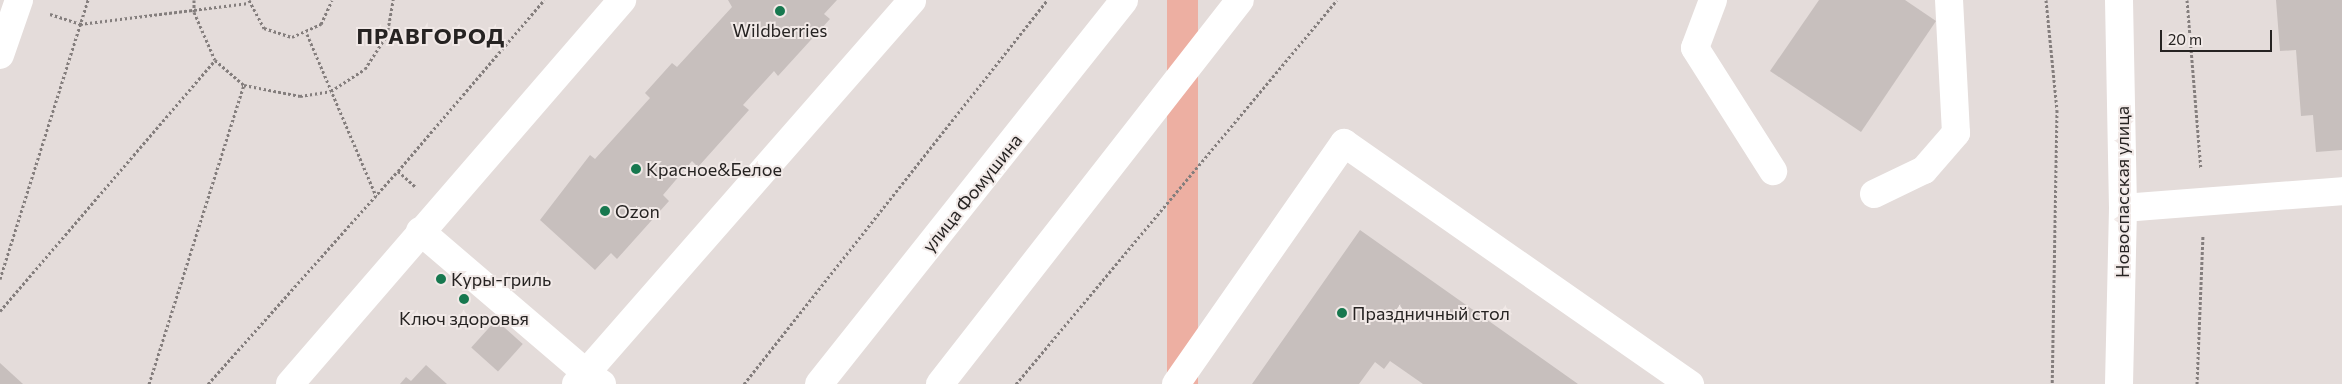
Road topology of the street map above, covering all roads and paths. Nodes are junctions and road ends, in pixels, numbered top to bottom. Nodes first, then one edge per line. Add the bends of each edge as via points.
1 (88, 0) edge
2 (194, 0) edge
3 (332, 0) edge
4 (393, 0) edge
5 (544, 0) edge
6 (622, 0) edge
7 (912, 0) edge
8 (1047, 0) edge
9 (1124, 0) edge
10 (1240, 0) edge
11 (1337, 0) edge
12 (1713, 0) edge
13 (1948, 0) edge
14 (2046, 0) edge
15 (2119, 0) edge
16 (249, 1) edge
17 (18, 2) edge
18 (194, 12) junction
19 (80, 24) junction
20 (307, 34) junction
21 (0, 55) edge
22 (215, 60) junction
23 (244, 84) junction
24 (331, 91) junction
25 (398, 171) junction
26 (1773, 171) dead end
27 (2342, 191) edge
28 (1874, 194) dead end
29 (376, 196) junction
30 (439, 208) junction
31 (2124, 208) junction
32 (420, 231) junction
33 (0, 280) edge
34 (0, 311) edge
35 (588, 380) edge
36 (149, 384) edge
37 (208, 384) edge
38 (290, 384) edge
39 (744, 384) edge
40 (819, 384) edge
41 (940, 384) edge
42 (1016, 384) edge
43 (1176, 384) edge
44 (1690, 384) edge
45 (2052, 384) edge
46 (2119, 384) edge

1 - 19 path
2 - 18 path
3 - 20 path via 321,24
4 - 24 path via 387,35 365,69
5 - 25 path
6 - 30 main road
7 - 35 main road
8 - 39 path
9 - 40 main road, улица Фомушина
10 - 41 main road
11 - 42 path
12 - 26 main road via 1695,48
13 - 28 main road via 1956,133 1924,170
14 - 45 path via 2057,110
15 - 31 main road, Новоспасская улица
16 - 18 path
16 - 20 path via 264,28 292,37
17 - 19 path
17 - 21 main road
18 - 19 path
18 - 22 path
19 - 33 path
20 - 24 path
22 - 23 path
22 - 34 path
23 - 24 path via 300,96
23 - 36 path
24 - 29 path
25 - 29 path
25 - 30 path
27 - 31 main road
29 - 37 path
30 - 32 main road
31 - 46 main road, Новоспасская улица
32 - 35 main road
32 - 38 main road
43 - 44 main road via 1344,143

